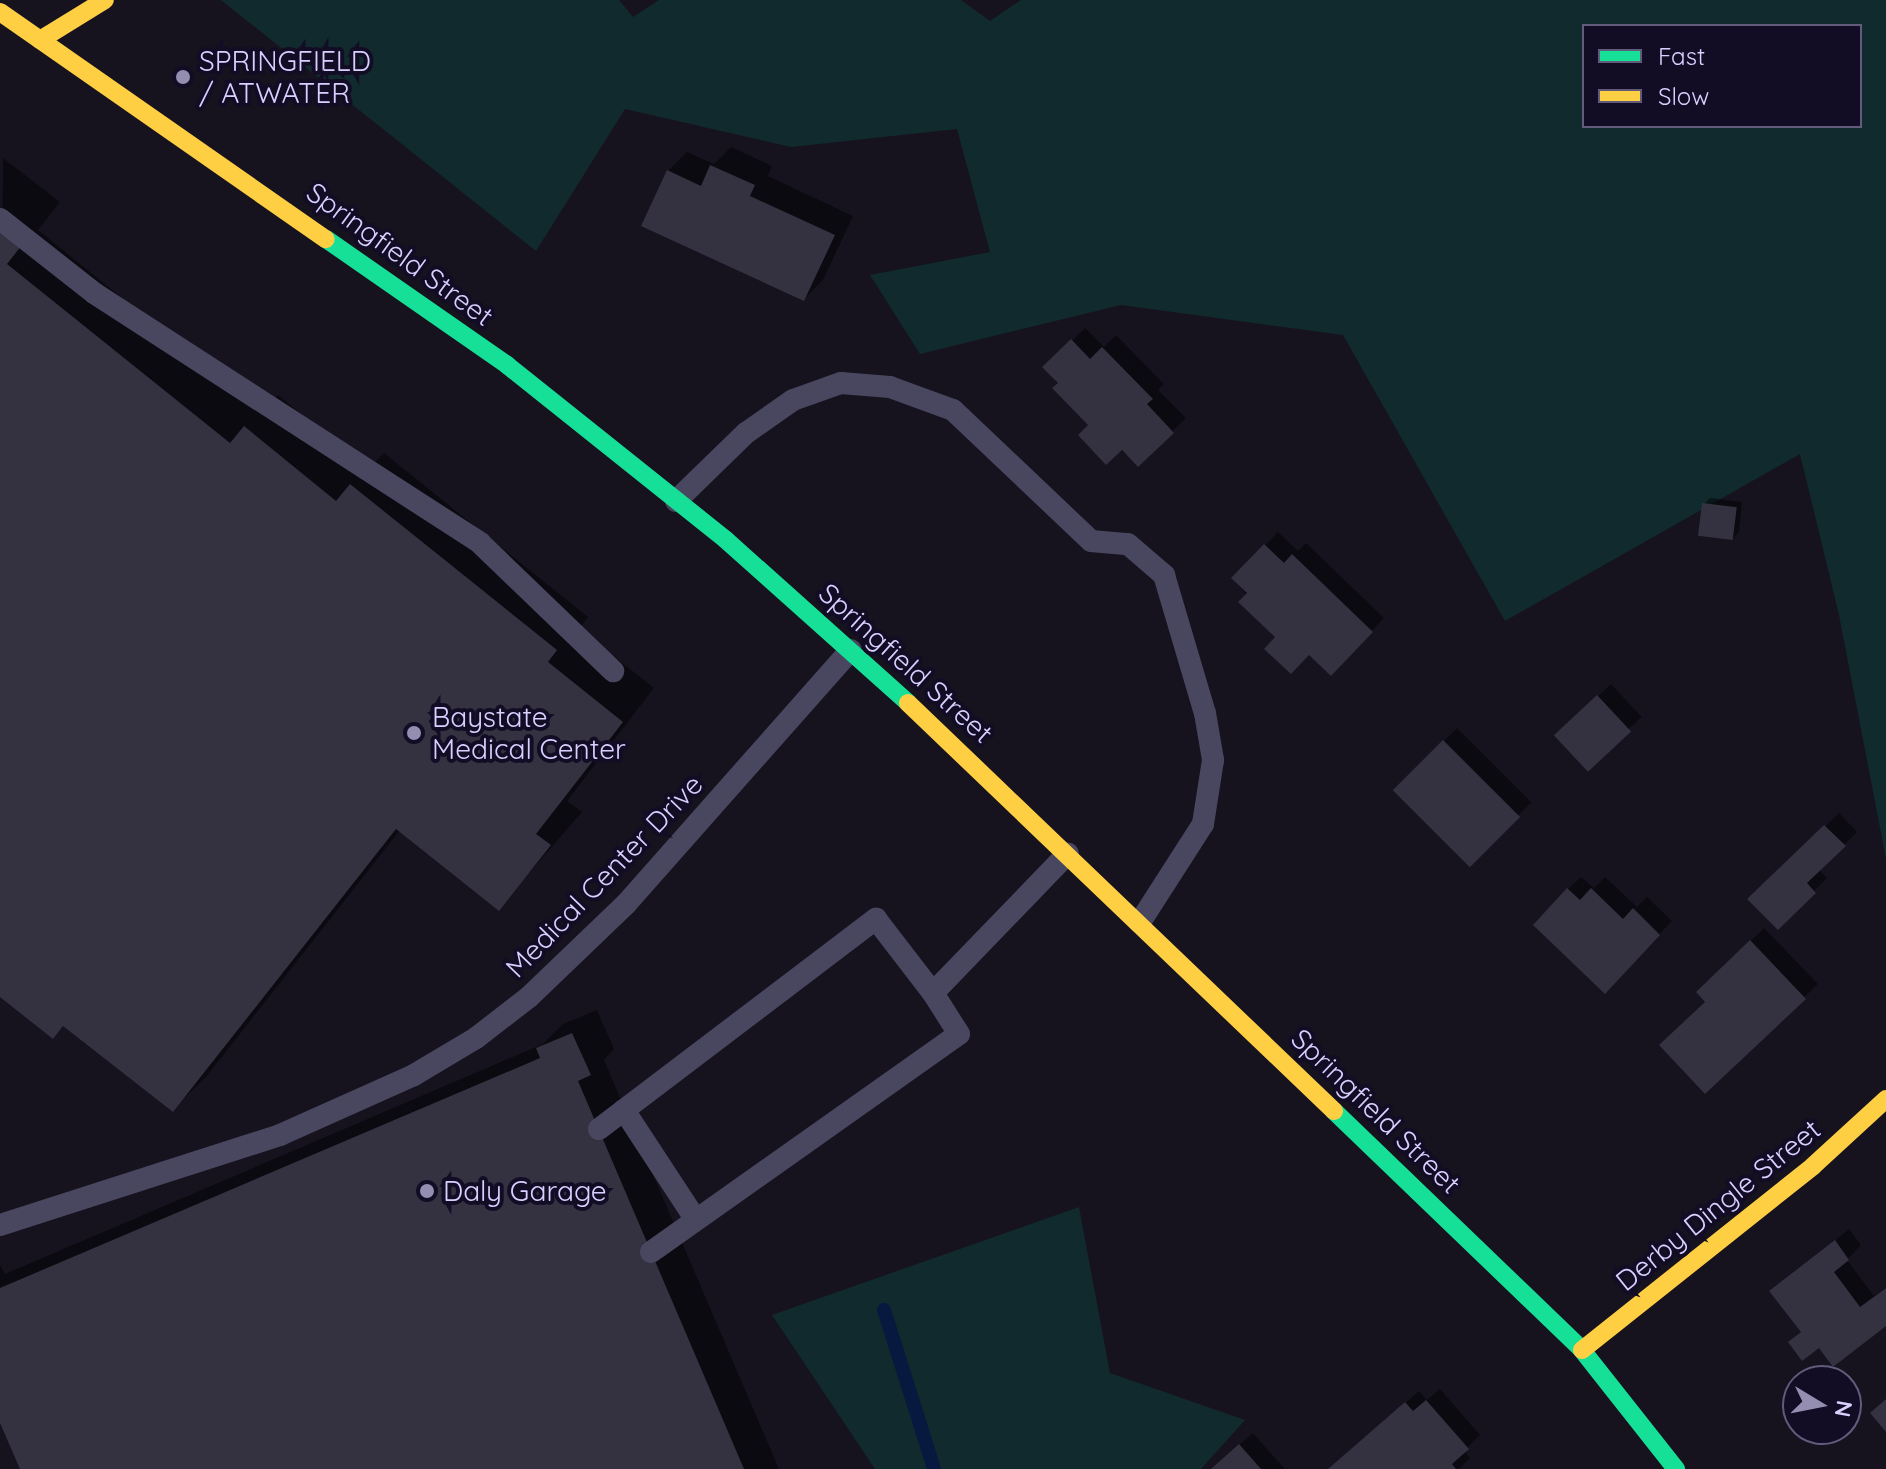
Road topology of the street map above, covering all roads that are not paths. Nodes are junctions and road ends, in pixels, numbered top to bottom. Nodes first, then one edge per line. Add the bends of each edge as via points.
1 (105, 0) edge
2 (0, 12) edge
3 (40, 40) junction
4 (0, 219) edge
5 (676, 501) junction
6 (851, 650) junction
7 (613, 671) dead end
8 (1068, 853) junction
9 (1140, 922) junction
10 (933, 993) junction
11 (1886, 1099) edge
12 (624, 1110) junction
13 (599, 1129) dead end
14 (696, 1220) junction
15 (0, 1225) edge
16 (651, 1252) dead end
17 (1582, 1350) junction
18 (1676, 1469) edge

1 - 3 main road
2 - 3 main road, Springfield Street
3 - 5 main road, Springfield Street via 507,365
4 - 7 lane via 94,293 480,543
5 - 6 main road, Springfield Street
5 - 9 lane via 746,433 793,400 841,383 890,387 953,410 1091,541 1128,544 1164,575 1205,713 1213,760 1203,824
6 - 8 main road, Springfield Street
6 - 15 lane, Medical Center Drive via 626,904 529,997 476,1038 414,1075 280,1135
8 - 9 main road, Springfield Street
8 - 10 lane
9 - 17 main road, Springfield Street
10 - 12 lane via 876,919
10 - 14 lane via 959,1034
11 - 17 main road, Derby Dingle Street via 1813,1166
12 - 13 lane
12 - 14 lane
14 - 16 lane
17 - 18 main road, Springfield Street

